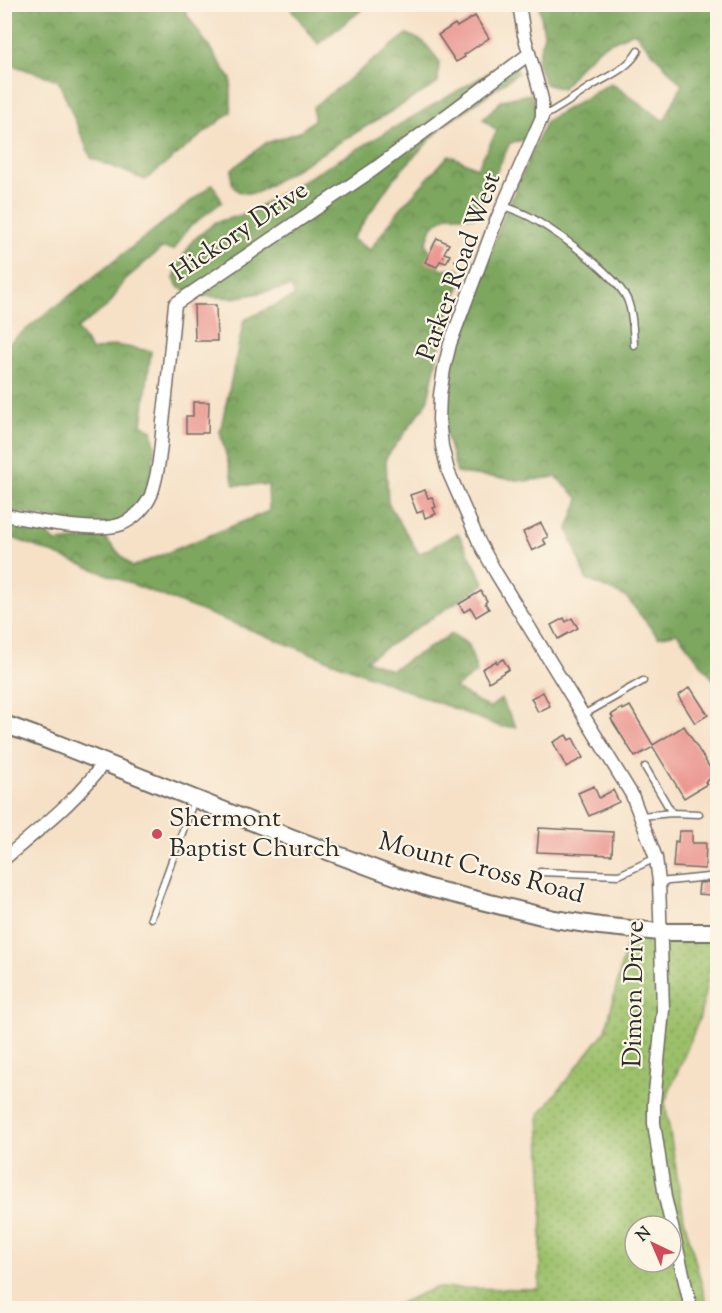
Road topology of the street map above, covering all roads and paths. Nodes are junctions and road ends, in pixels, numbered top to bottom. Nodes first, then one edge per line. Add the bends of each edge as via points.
1 (519, 4) edge
2 (638, 51) dead end
3 (530, 54) junction
4 (542, 117) junction
5 (504, 206) junction
6 (464, 251) dead end
7 (443, 256) dead end
8 (634, 345) dead end
9 (4, 515) edge
10 (643, 681) dead end
11 (573, 698) joint
12 (583, 715) junction
13 (4, 724) edge
14 (104, 762) junction
15 (645, 767) dead end
16 (195, 798) junction
17 (672, 813) junction
18 (699, 814) dead end
19 (640, 816) junction
20 (656, 858) junction
21 (4, 859) edge
22 (540, 872) dead end
23 (717, 876) edge
24 (659, 882) junction
25 (151, 918) dead end
26 (660, 932) junction
27 (717, 932) edge
28 (691, 1308) edge

1 - 3 street, Parker Road West
2 - 4 lane via 616,72
3 - 4 street, Parker Road West via 542,99
3 - 9 street, Hickory Drive via 373,170 175,304 160,451 150,496 135,516 120,525 80,527
4 - 5 street, Parker Road West
5 - 8 lane via 538,221 572,244 615,282 628,301
5 - 11 street, Parker Road West via 450,344 440,394 442,446 448,471 479,542
6 - 7 path via 456,261
10 - 12 lane
11 - 12 street, Dimon Drive
12 - 19 street, Dimon Drive via 632,795
13 - 14 main road, Mount Cross Road
14 - 16 main road, Mount Cross Road
14 - 21 street via 81,791
15 - 17 lane
16 - 25 lane
16 - 26 main road, Mount Cross Road via 429,888 554,919
17 - 18 lane
17 - 19 lane
19 - 20 street, Dimon Drive
20 - 22 lane via 620,875
20 - 24 street, Dimon Drive
23 - 24 lane
24 - 26 street, Dimon Drive
26 - 27 main road, Mount Cross Road
26 - 28 street, Dimon Drive via 663,1010 654,1124

